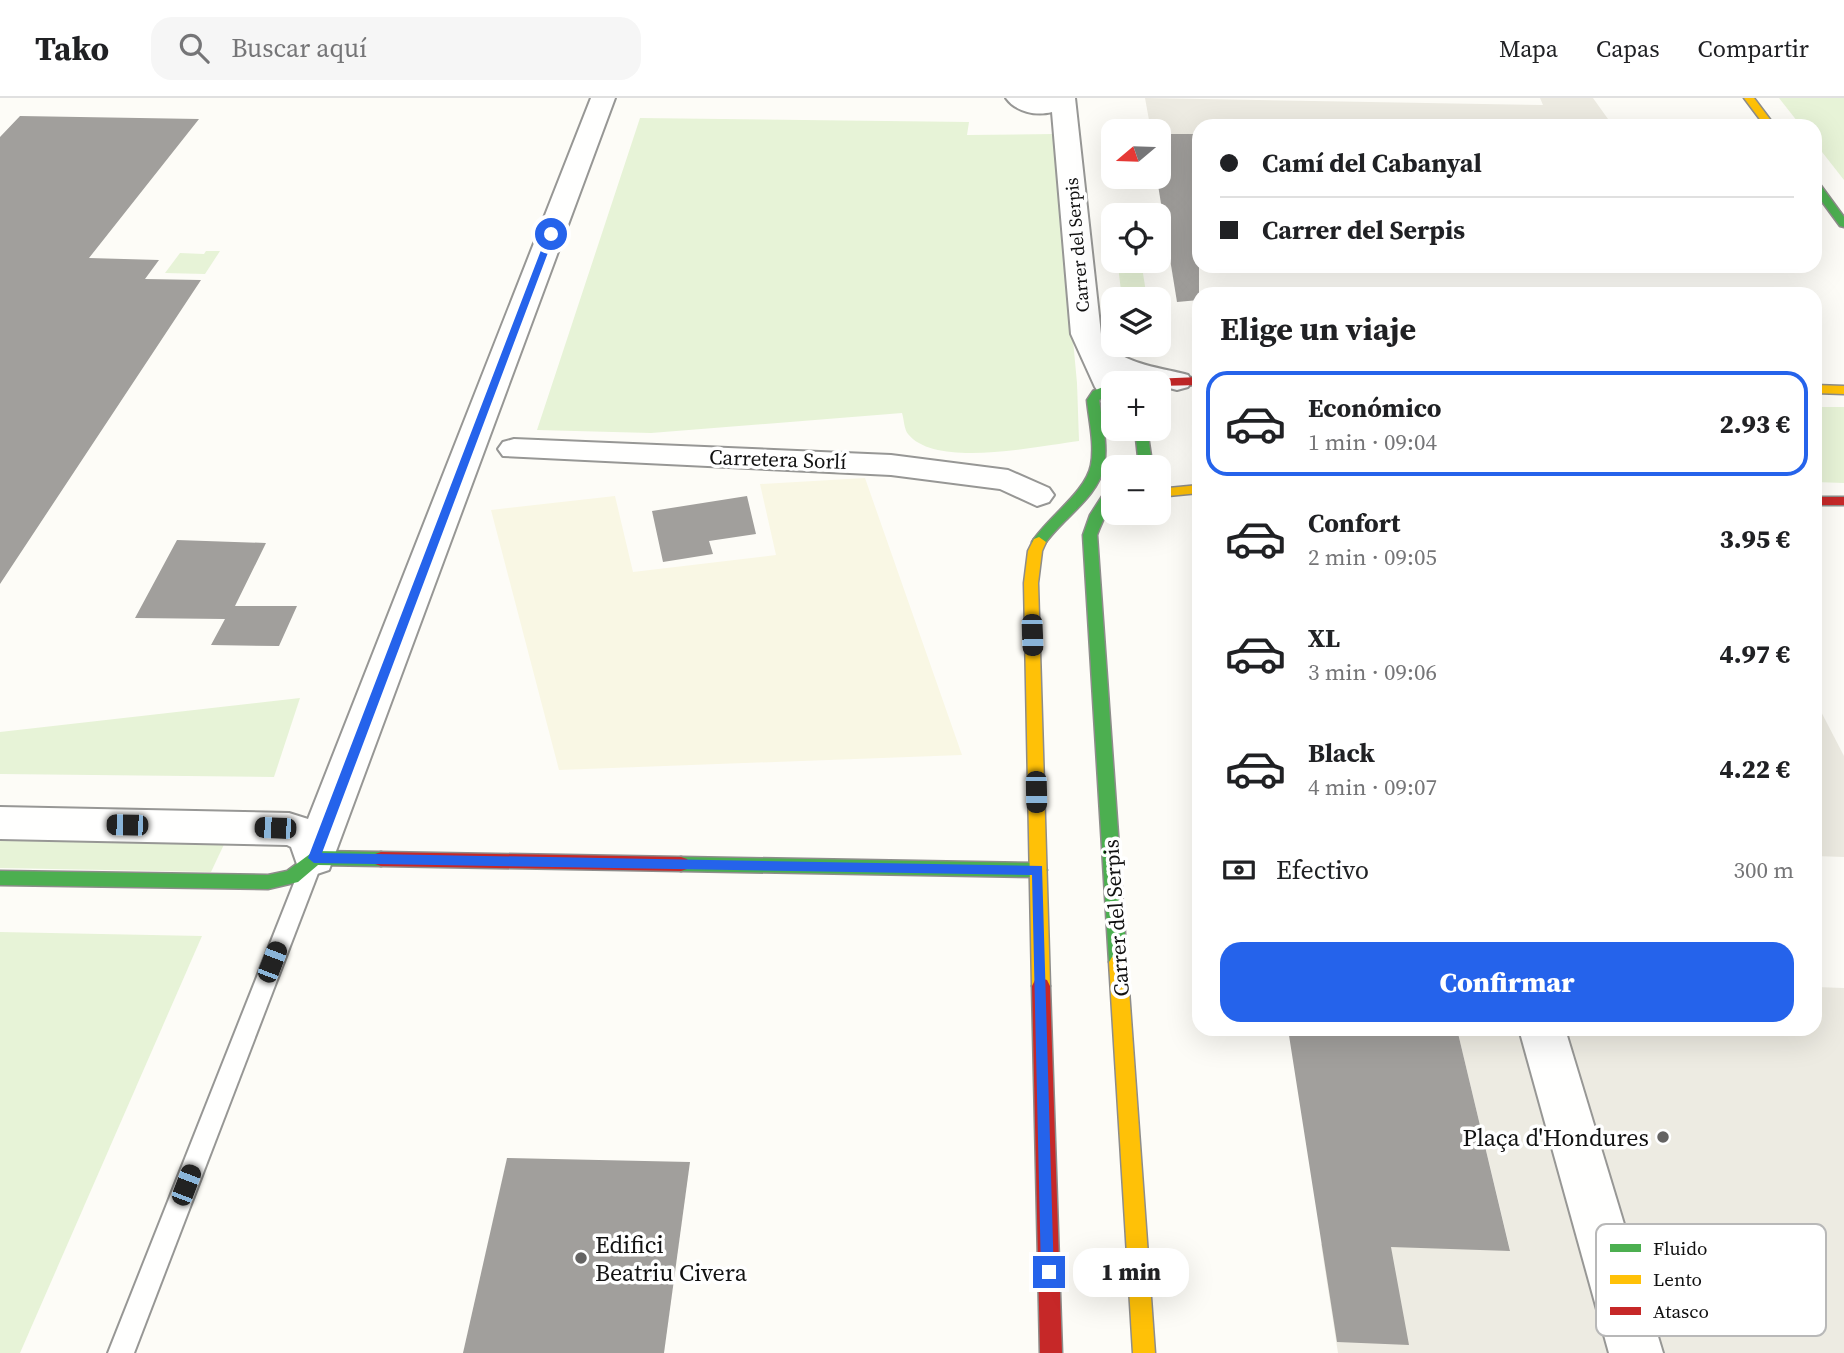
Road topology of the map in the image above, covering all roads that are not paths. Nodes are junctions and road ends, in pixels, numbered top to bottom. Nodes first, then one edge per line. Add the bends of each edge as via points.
1 (603, 98) edge
2 (1018, 98) edge
3 (1063, 98) edge
4 (1749, 98) edge
5 (1765, 119) edge
6 (1822, 195) edge
7 (1844, 224) edge
8 (1093, 352) junction
9 (1102, 371) edge
10 (1172, 383) edge
11 (1822, 389) edge
12 (1844, 390) edge
13 (1101, 393) edge
14 (514, 449) dead end
15 (1171, 477) edge
16 (1192, 487) edge
17 (1192, 489) edge
18 (1171, 492) edge
19 (1037, 495) dead end
20 (1822, 501) edge
21 (1844, 501) edge
22 (1101, 512) edge
23 (0, 823) edge
24 (314, 858) junction
25 (1038, 870) junction
26 (0, 878) edge
27 (1544, 1036) edge
28 (1599, 1224) edge
29 (1631, 1336) edge
30 (121, 1353) edge
31 (1051, 1353) edge
32 (1144, 1353) edge
33 (1636, 1353) edge

1 - 24 street
2 - 3 street, Carrer del Serpis via 1037,106
3 - 8 street, Carrer del Serpis via 1086,334
4 - 5 street
6 - 7 street
8 - 9 street, Carrer del Serpis
8 - 10 street
11 - 12 street
13 - 25 street, Carrer del Serpis via 1093,400 1098,466 1093,478 1047,527 1035,551 1031,583
14 - 19 street, Carretera Sorlí via 891,464 1008,480
15 - 16 street
17 - 18 street
20 - 21 street
22 - 32 street, Carrer del Serpis via 1090,536
23 - 24 street via 289,828 310,837
24 - 25 street
24 - 26 street via 292,877 258,882
24 - 30 lane
25 - 31 street, Carrer del Serpis
27 - 28 street
29 - 33 street

